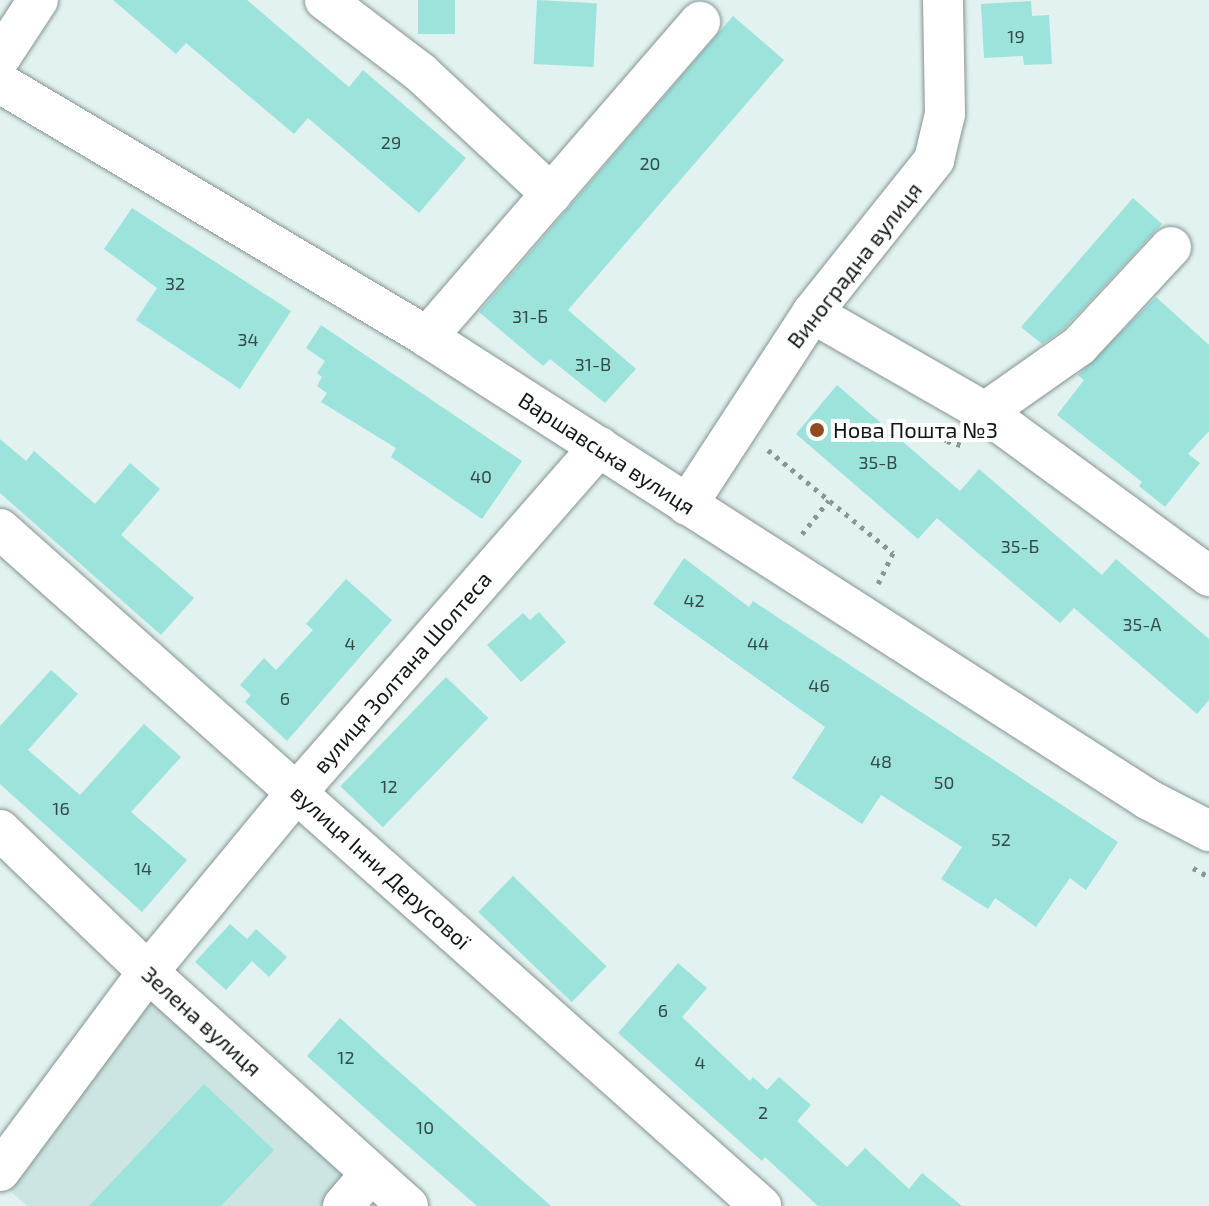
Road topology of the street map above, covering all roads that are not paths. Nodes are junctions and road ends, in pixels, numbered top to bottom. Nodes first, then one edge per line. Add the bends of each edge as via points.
1 (38, 0) edge
2 (325, 0) edge
3 (943, 0) edge
4 (700, 22) dead end
5 (0, 58) edge
6 (0, 83) edge
7 (551, 194) junction
8 (1171, 247) dead end
9 (812, 313) junction
10 (427, 337) junction
11 (979, 430) junction
12 (599, 447) junction
13 (687, 505) junction
14 (0, 529) edge
15 (1209, 576) edge
16 (297, 792) junction
17 (0, 830) edge
18 (1209, 831) edge
19 (148, 972) junction
20 (0, 1171) edge
21 (371, 1173) junction
22 (343, 1206) edge
23 (408, 1206) edge
24 (761, 1206) edge

1 - 5 street
2 - 7 street via 421,73
3 - 9 street, Виноградна вулиця via 945,114 934,160
4 - 7 street
6 - 10 street, Варшавська вулиця
7 - 10 street
8 - 11 street via 1079,346
9 - 11 street
9 - 13 street, Виноградна вулиця
10 - 12 street, Варшавська вулиця
11 - 15 street
12 - 13 street, Варшавська вулиця
12 - 16 street, вулиця Золтана Шолтеса
13 - 18 street, Варшавська вулиця via 1149,800
14 - 16 street, вулиця Інни Дерусової
16 - 19 street, вулиця Золтана Шолтеса
16 - 24 street, вулиця Інни Дерусової
17 - 19 street, Зелена вулиця
19 - 20 street, вулиця Золтана Шолтеса
19 - 21 street, Зелена вулиця
21 - 22 street
21 - 23 street, Зелена вулиця

